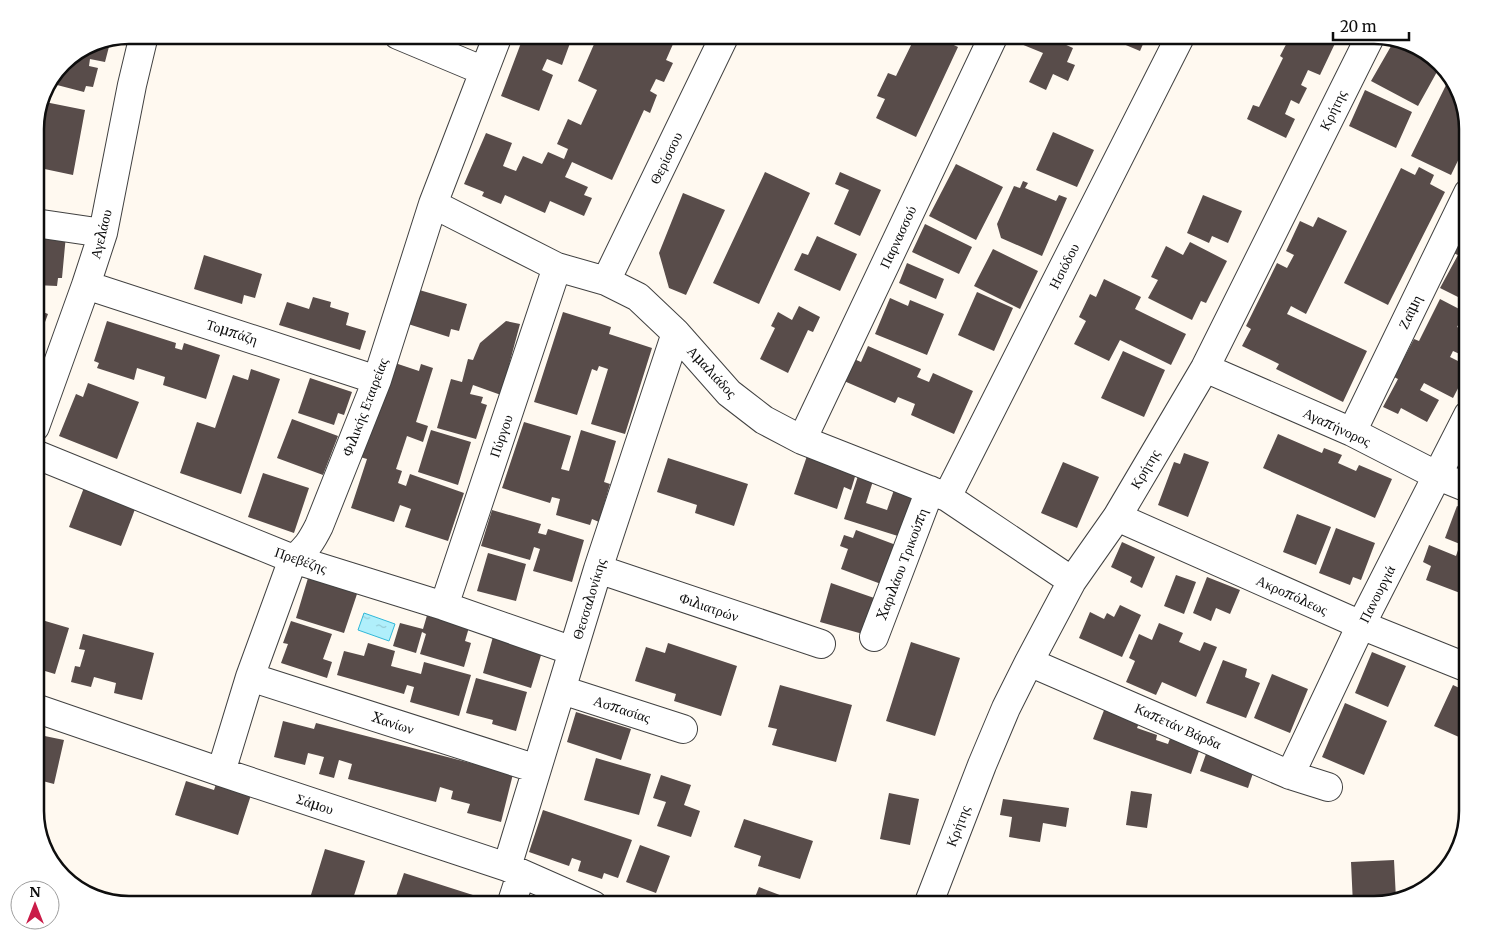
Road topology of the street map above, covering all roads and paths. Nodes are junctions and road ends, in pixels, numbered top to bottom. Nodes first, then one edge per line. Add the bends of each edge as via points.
1 (142, 44) edge
2 (420, 44) edge
3 (494, 44) edge
4 (721, 44) edge
5 (990, 44) edge
6 (1176, 44) edge
7 (1367, 44) edge
8 (484, 71) junction
9 (434, 204) junction
10 (1459, 212) edge
11 (44, 224) edge
12 (103, 233) junction
13 (557, 267) junction
14 (606, 281) junction
15 (86, 285) junction
16 (676, 333) junction
17 (1205, 368) junction
18 (377, 380) junction
19 (44, 402) edge
20 (1352, 432) junction
21 (1459, 432) edge
22 (802, 440) junction
23 (44, 458) edge
24 (1436, 475) junction
25 (1459, 484) edge
26 (939, 494) junction
27 (1117, 517) junction
28 (293, 559) junction
29 (598, 569) junction
30 (1072, 581) junction
31 (444, 606) junction
32 (1361, 625) junction
33 (874, 637) dead end
34 (821, 644) dead end
35 (573, 651) junction
36 (1029, 662) junction
37 (1459, 664) edge
38 (250, 677) junction
39 (562, 690) junction
40 (44, 711) edge
41 (683, 729) dead end
42 (537, 769) junction
43 (221, 772) junction
44 (1290, 775) junction
45 (1328, 787) dead end
46 (514, 871) junction
47 (512, 896) edge
48 (573, 896) edge
49 (938, 896) edge

1 - 12 street, Αγελάου
2 - 8 street
3 - 8 street, Φιλικής Εταιρείας
4 - 14 street, Θερίσσου
5 - 22 street, Παρνασσού
6 - 26 street, Ησιόδου
7 - 17 street, Κρήτης
8 - 9 street, Φιλικής Εταιρείας
9 - 13 street, Αμαλιάδος
9 - 18 street, Φιλικής Εταιρείας
10 - 20 street, Ζαϊμη
11 - 12 street
12 - 15 street, Αγελάου
13 - 14 street, Αμαλιάδος
13 - 31 street, Πύργου
14 - 16 street, Αμαλιάδος via 638,297
15 - 18 street, Τομπάζη
15 - 19 street, Αγελάου
16 - 22 street, Αμαλιάδος via 729,393 764,420
16 - 29 street, Θεσσαλονίκης
17 - 20 street, Αγαπήνορος
17 - 27 street, Κρήτης
18 - 28 street, Φιλικής Εταιρείας via 319,526 311,542
20 - 24 street, Αγαπήνορος
21 - 24 street, Πανουργιά
22 - 26 street, Αμαλιάδος
23 - 28 street, Πρεβέζης
24 - 25 street, Αγαπήνορος
24 - 32 street, Πανουργιά
26 - 30 street, Αμαλιάδος
26 - 33 street, Χαριλάου Τρικούπη
27 - 30 street, Κρήτης
27 - 32 street, Ακροπόλεως
28 - 31 street, Πρεβέζης
28 - 38 street, Φιλικής Εταιρείας
29 - 34 street, Φιλιατρών
29 - 35 street, Θεσσαλονίκης
30 - 36 street, Κρήτης
31 - 35 street, Πρεβέζης
32 - 37 street, Ακροπόλεως
32 - 44 street, Πανουργιά
35 - 39 street, Θεσσαλονίκης
36 - 44 street, Καπετάν Βάρδα
36 - 49 street, Κρήτης via 982,765
38 - 42 street, Χανίων
38 - 43 street, Φιλικής Εταιρείας
39 - 41 street, Ασπασίας
39 - 42 street, Θεσσαλονίκης
40 - 43 street, Σάμου
42 - 46 street, Θεσσαλονίκης
43 - 46 street, Σάμου
44 - 45 street, Καπετάν Βάρδα
46 - 47 street, Θεσσαλονίκης
46 - 48 street, Σάμου

